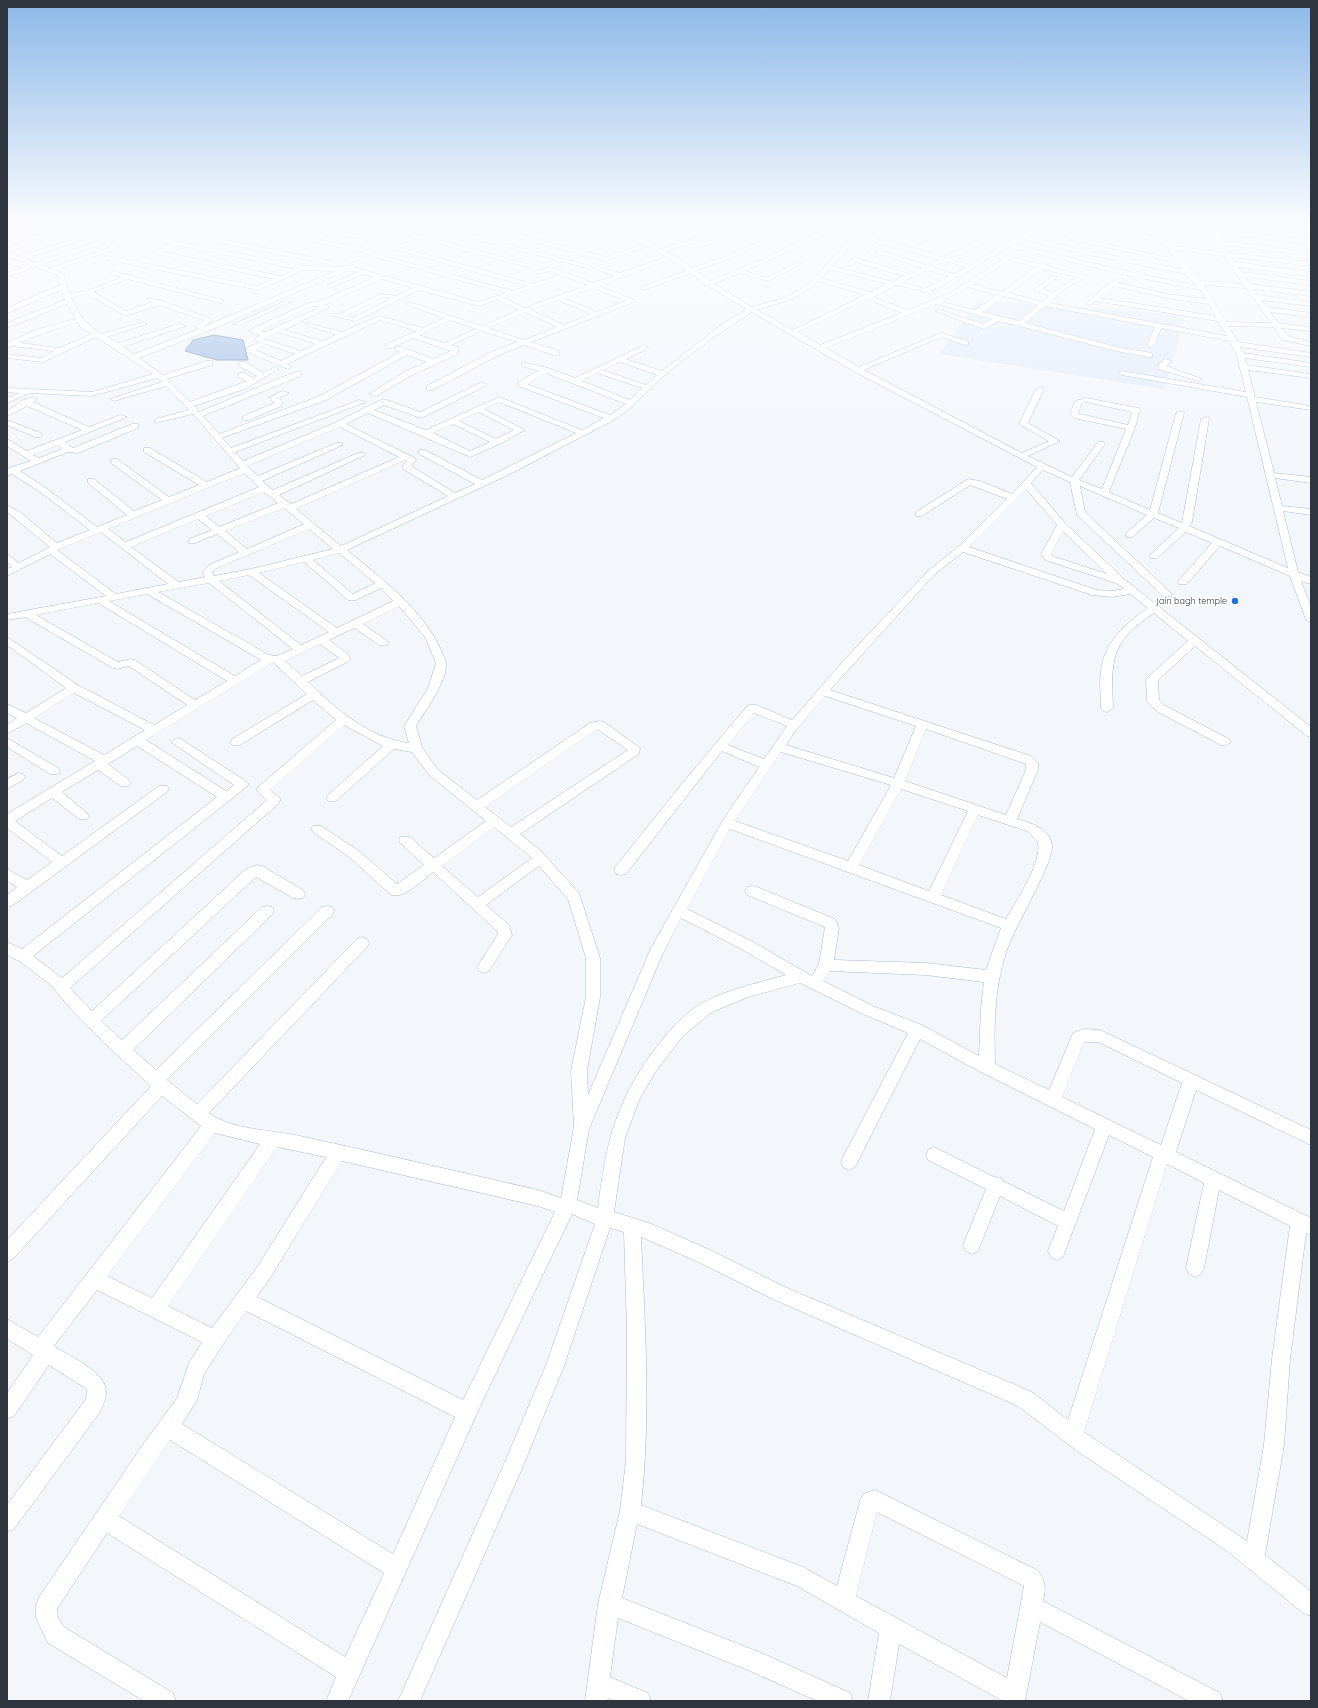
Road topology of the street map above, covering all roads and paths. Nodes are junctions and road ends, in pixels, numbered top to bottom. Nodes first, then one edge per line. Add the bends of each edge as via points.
1 (31, 305) edge
2 (48, 305) edge
3 (72, 305) edge
4 (109, 305) edge
5 (152, 305) edge
6 (168, 305) edge
7 (261, 305) edge
8 (282, 305) edge
9 (309, 305) edge
10 (321, 305) edge
11 (385, 305) edge
12 (411, 305) edge
13 (513, 305) edge
14 (542, 305) edge
15 (574, 305) edge
16 (623, 305) edge
17 (744, 305) edge
18 (765, 305) edge
19 (851, 305) edge
20 (890, 305) edge
21 (929, 305) edge
22 (945, 305) edge
23 (987, 305) edge
24 (1043, 305) edge
25 (1048, 305) edge
26 (1090, 305) edge
27 (1125, 305) edge
28 (1213, 305) edge
29 (1260, 305) edge
30 (924, 307) junction
31 (421, 308) junction
32 (752, 309) junction
33 (1263, 309) junction
34 (231, 310) dead end
35 (525, 310) junction
36 (7, 311) edge
37 (1086, 311) junction
38 (909, 313) junction
39 (976, 313) junction
40 (406, 314) dead end
41 (598, 315) junction
42 (1311, 315) edge
43 (336, 316) dead end
44 (450, 318) junction
45 (997, 319) junction
46 (79, 320) junction
47 (210, 320) junction
48 (1223, 322) junction
49 (143, 324) dead end
50 (308, 324) dead end
51 (1020, 324) junction
52 (1159, 325) junction
53 (1276, 325) junction
54 (7, 326) edge
55 (182, 326) dead end
56 (232, 327) dead end
57 (480, 328) junction
58 (563, 328) junction
59 (278, 330) junction
60 (423, 330) junction
61 (1311, 330) edge
62 (200, 331) junction
63 (793, 332) junction
64 (343, 335) junction
65 (412, 335) junction
66 (97, 336) junction
67 (266, 339) junction
68 (1234, 342) junction
69 (524, 343) junction
70 (965, 343) dead end
71 (323, 344) junction
72 (1311, 344) edge
73 (8, 345) edge
74 (445, 345) junction
75 (1151, 345) dead end
76 (117, 346) junction
77 (644, 347) dead end
78 (820, 348) junction
79 (59, 350) junction
80 (406, 352) junction
81 (556, 353) dead end
82 (301, 354) junction
83 (1241, 355) junction
84 (1311, 355) edge
85 (7, 356) edge
86 (1149, 356) dead end
87 (134, 357) junction
88 (619, 359) junction
89 (1168, 361) dead end
90 (433, 362) junction
91 (209, 363) dead end
92 (282, 363) junction
93 (242, 364) dead end
94 (526, 364) dead end
95 (1311, 365) edge
96 (1244, 367) junction
97 (275, 369) dead end
98 (545, 370) junction
99 (858, 370) junction
100 (597, 371) junction
101 (369, 372) junction
102 (1122, 373) dead end
103 (663, 374) junction
104 (241, 375) dead end
105 (263, 376) junction
106 (1311, 376) edge
107 (163, 379) junction
108 (397, 380) junction
109 (254, 381) junction
110 (576, 381) junction
111 (482, 384) dead end
112 (1206, 387) junction
113 (430, 388) dead end
114 (648, 388) junction
115 (1040, 389) dead end
116 (7, 390) edge
117 (30, 391) junction
118 (49, 392) junction
119 (285, 393) dead end
120 (333, 393) junction
121 (373, 394) dead end
122 (1251, 397) junction
123 (114, 399) dead end
124 (7, 402) edge
125 (26, 402) junction
126 (362, 402) junction
127 (632, 403) junction
128 (371, 408) junction
129 (1311, 408) edge
130 (478, 409) junction
131 (194, 410) junction
132 (1180, 413) dead end
133 (7, 414) edge
134 (123, 417) dead end
135 (611, 418) junction
136 (1204, 419) dead end
137 (158, 421) dead end
138 (453, 421) junction
139 (7, 422) edge
140 (340, 424) junction
141 (135, 426) dead end
142 (1131, 428) junction
143 (89, 430) junction
144 (427, 433) junction
145 (583, 433) junction
146 (214, 434) junction
147 (38, 436) dead end
148 (7, 442) edge
149 (59, 442) junction
150 (497, 442) junction
151 (339, 444) dead end
152 (1100, 444) dead end
153 (69, 449) junction
154 (147, 450) dead end
155 (230, 451) junction
156 (422, 452) dead end
157 (27, 454) junction
158 (361, 455) dead end
159 (1021, 456) junction
160 (406, 457) junction
161 (38, 461) junction
162 (114, 461) dead end
163 (1042, 466) junction
164 (244, 467) junction
165 (10, 471) edge
166 (1270, 475) junction
167 (256, 480) junction
168 (1311, 480) edge
169 (91, 481) dead end
170 (1074, 481) junction
171 (482, 484) junction
172 (1027, 484) junction
173 (206, 485) junction
174 (269, 491) junction
175 (1104, 494) junction
176 (455, 497) junction
177 (1013, 498) junction
178 (169, 501) junction
179 (288, 506) junction
180 (7, 508) edge
181 (1278, 508) junction
182 (1311, 512) edge
183 (919, 514) dead end
184 (1153, 514) junction
185 (133, 515) junction
186 (199, 515) junction
187 (310, 526) junction
188 (1062, 526) junction
189 (1186, 527) junction
190 (100, 530) junction
191 (220, 530) junction
192 (1129, 535) dead end
193 (192, 541) dead end
194 (1218, 542) junction
195 (125, 546) junction
196 (53, 548) junction
197 (962, 548) junction
198 (340, 550) junction
199 (246, 553) junction
200 (1154, 556) dead end
201 (7, 557) edge
202 (306, 559) junction
203 (18, 567) junction
204 (251, 572) junction
205 (7, 573) edge
206 (1294, 574) junction
207 (211, 579) junction
208 (1120, 581) junction
209 (1311, 581) edge
210 (1184, 582) dead end
211 (382, 584) junction
212 (177, 586) junction
213 (150, 591) junction
214 (1132, 591) junction
215 (1167, 594) dead end
216 (114, 597) junction
217 (100, 600) junction
218 (400, 602) junction
219 (1154, 609) junction
220 (26, 614) junction
221 (7, 617) edge
222 (1311, 620) edge
223 (356, 624) junction
224 (338, 632) junction
225 (7, 640) edge
226 (322, 640) junction
227 (1194, 641) junction
228 (382, 643) dead end
229 (301, 650) junction
230 (273, 660) junction
231 (235, 681) junction
232 (300, 681) junction
233 (74, 688) junction
234 (823, 691) junction
235 (314, 694) junction
236 (195, 705) junction
237 (7, 708) edge
238 (1107, 708) dead end
239 (24, 718) junction
240 (343, 720) junction
241 (794, 725) junction
242 (922, 725) junction
243 (7, 730) edge
244 (154, 730) junction
245 (1311, 733) edge
246 (137, 740) junction
247 (7, 742) edge
248 (177, 742) dead end
249 (236, 742) dead end
250 (1225, 742) dead end
251 (391, 745) junction
252 (720, 746) junction
253 (778, 746) junction
254 (416, 748) junction
255 (102, 762) junction
256 (766, 765) junction
257 (54, 771) dead end
258 (19, 777) dead end
259 (124, 783) dead end
260 (898, 783) junction
261 (7, 785) edge
262 (243, 785) junction
263 (163, 789) dead end
264 (262, 790) junction
265 (53, 792) junction
266 (226, 797) junction
267 (332, 798) dead end
268 (476, 807) junction
269 (975, 809) junction
270 (84, 816) dead end
271 (7, 820) edge
272 (1010, 821) junction
273 (494, 822) junction
274 (727, 823) junction
275 (317, 829) dead end
276 (510, 834) junction
277 (405, 840) dead end
278 (540, 859) junction
279 (61, 862) junction
280 (434, 864) junction
281 (851, 867) junction
282 (621, 870) dead end
283 (7, 874) edge
284 (27, 887) junction
285 (752, 891) dead end
286 (298, 894) dead end
287 (933, 897) junction
288 (7, 902) edge
289 (478, 904) junction
290 (679, 910) junction
291 (327, 911) dead end
292 (267, 912) dead end
293 (1010, 926) junction
294 (362, 943) dead end
295 (7, 948) edge
296 (23, 956) junction
297 (826, 965) junction
298 (484, 966) dead end
299 (992, 977) junction
300 (808, 981) junction
301 (61, 987) junction
302 (92, 1020) junction
303 (917, 1030) junction
304 (122, 1050) junction
305 (987, 1067) junction
306 (1191, 1080) junction
307 (159, 1083) junction
308 (1053, 1100) junction
309 (198, 1114) junction
310 (212, 1125) junction
311 (1104, 1126) junction
312 (582, 1129) junction
313 (1311, 1138) edge
314 (272, 1139) junction
315 (338, 1153) junction
316 (934, 1155) dead end
317 (1164, 1155) junction
318 (849, 1162) dead end
319 (1213, 1179) junction
320 (996, 1184) junction
321 (567, 1206) junction
322 (605, 1218) junction
323 (1068, 1222) junction
324 (1305, 1224) edge
325 (632, 1226) junction
326 (972, 1245) dead end
327 (1057, 1251) dead end
328 (7, 1253) edge
329 (1195, 1268) dead end
330 (94, 1279) junction
331 (243, 1300) junction
332 (155, 1309) junction
333 (7, 1328) edge
334 (215, 1339) junction
335 (43, 1351) junction
336 (7, 1409) edge
337 (468, 1413) junction
338 (168, 1427) junction
339 (1073, 1436) junction
340 (630, 1511) junction
341 (104, 1519) junction
342 (7, 1522) edge
343 (1254, 1560) junction
344 (397, 1569) junction
345 (844, 1602) junction
346 (609, 1604) junction
347 (1311, 1605) edge
348 (1032, 1606) junction
349 (891, 1628) junction
350 (350, 1673) junction
351 (597, 1692) edge
352 (1014, 1697) edge
353 (165, 1701) edge
354 (337, 1701) edge
355 (409, 1701) edge
356 (640, 1701) edge
357 (842, 1701) edge
358 (879, 1701) edge
359 (1212, 1701) edge

1 - 36 street
2 - 54 street
3 - 46 street
4 - 5 street via 125,314
6 - 47 street
7 - 62 street
8 - 56 street
9 - 67 street via 254,330
10 - 59 street via 326,307
11 - 43 street via 354,320
12 - 31 street
13 - 35 street
14 - 35 street
15 - 41 street
16 - 41 street
17 - 32 street
18 - 32 street
19 - 63 street
20 - 38 street
21 - 30 street
22 - 39 street
23 - 39 street
24 - 51 street
25 - 37 street
26 - 37 street
27 - 48 street
28 - 48 street
29 - 33 street
30 - 38 street
30 - 45 street via 984,327
31 - 40 street
31 - 44 street
32 - 63 street
32 - 103 street
33 - 42 street
33 - 53 street
34 - 47 street
35 - 57 street
35 - 58 street
37 - 52 street
38 - 78 street
39 - 45 street
41 - 58 street
44 - 57 street
44 - 60 street
45 - 51 street
46 - 66 street
46 - 73 street via 38,332
47 - 62 street via 199,327
48 - 53 street
48 - 68 street
49 - 66 street
50 - 64 street
51 - 86 street
52 - 68 street
52 - 75 street
53 - 61 street
53 - 72 street via 1285,338
55 - 76 street
57 - 69 street
57 - 74 street
58 - 69 street
59 - 67 street
59 - 71 street
60 - 64 street via 395,319 376,318
60 - 65 street
62 - 87 street
63 - 78 street
64 - 71 street
65 - 74 street
65 - 80 street via 385,344
66 - 76 street
66 - 79 street
67 - 82 street
67 - 92 street via 250,350
68 - 83 street
68 - 84 street
69 - 81 street
69 - 113 street via 486,358
70 - 99 street via 941,335
71 - 82 street
73 - 79 street
74 - 90 street via 456,350
76 - 87 street
77 - 88 street
78 - 99 street
79 - 85 street via 43,360
80 - 90 street
80 - 101 street
82 - 92 street
83 - 95 street
83 - 96 street
87 - 107 street
88 - 100 street
88 - 103 street
89 - 112 street via 1162,367 1204,382 1207,384
90 - 108 street
91 - 107 street
92 - 131 street via 295,371 259,392
93 - 105 street
94 - 98 street
96 - 106 street
96 - 122 street
97 - 105 street
98 - 110 street
98 - 135 street via 521,384
99 - 159 street
100 - 110 street
100 - 114 street
101 - 108 street
101 - 120 street
102 - 112 street
103 - 114 street
104 - 109 street
105 - 109 street
107 - 118 street via 92,394
107 - 123 street
107 - 131 street
108 - 121 street
109 - 131 street
110 - 127 street
111 - 128 street via 421,415 386,402
112 - 122 street
114 - 127 street
115 - 159 street via 1023,424 1056,441
116 - 117 street
117 - 118 street
117 - 124 street
118 - 125 street
119 - 146 street via 273,398 279,402 278,404
120 - 126 street
120 - 146 street via 301,407
122 - 129 street
122 - 166 street
125 - 133 street
125 - 143 street
126 - 128 street
126 - 155 street
127 - 135 street
128 - 140 street
128 - 144 street
130 - 138 street
130 - 145 street via 501,399
130 - 150 street via 521,429
131 - 137 street
131 - 146 street
132 - 184 street
134 - 143 street
135 - 145 street
136 - 189 street
138 - 144 street
138 - 150 street
139 - 147 street
140 - 160 street
140 - 164 street
141 - 153 street via 75,451
142 - 142 street via 1079,417 1074,414 1079,401 1083,400 1132,408 1137,411
142 - 175 street
143 - 149 street
144 - 150 street via 470,454
145 - 171 street
146 - 155 street
148 - 157 street
149 - 153 street
149 - 157 street
151 - 167 street
152 - 170 street
153 - 161 street
154 - 173 street
155 - 164 street
156 - 171 street
157 - 161 street
158 - 174 street
159 - 163 street
160 - 176 street via 412,461 406,467
160 - 179 street
161 - 165 street
162 - 178 street
163 - 170 street
163 - 172 street
164 - 167 street
164 - 173 street
165 - 190 street via 44,490
166 - 168 street
166 - 181 street
167 - 174 street
169 - 185 street
170 - 175 street
170 - 215 street via 1082,516
171 - 176 street
172 - 177 street
172 - 188 street
173 - 178 street
174 - 179 street
174 - 186 street
175 - 184 street
176 - 198 street
177 - 183 street via 977,483 968,482
177 - 197 street
178 - 185 street
179 - 187 street
179 - 191 street
180 - 196 street
181 - 182 street
181 - 206 street
184 - 189 street
184 - 192 street
185 - 190 street
186 - 191 street
186 - 195 street
187 - 198 street
187 - 199 street
188 - 208 street
188 - 208 street via 1046,554 1048,558
189 - 194 street
189 - 200 street
190 - 195 street
190 - 196 street
191 - 193 street
191 - 199 street
194 - 206 street
194 - 210 street
195 - 212 street
196 - 203 street
196 - 216 street
197 - 214 street via 1096,593
197 - 234 street via 932,573 896,609
198 - 202 street
198 - 211 street
199 - 207 street via 208,570 207,575
201 - 203 street
202 - 204 street
202 - 211 street via 352,598
203 - 205 street
204 - 207 street
204 - 224 street
206 - 209 street
206 - 222 street
207 - 212 street
207 - 229 street
208 - 214 street
211 - 218 street
212 - 213 street
213 - 216 street
213 - 230 street
214 - 219 street
216 - 217 street
217 - 220 street
217 - 231 street
218 - 223 street
218 - 254 street via 430,637 441,663 434,688 410,726
219 - 227 street
219 - 238 street via 1130,626 1114,647 1106,665
220 - 221 street
220 - 236 street via 117,666 131,662
223 - 224 street
223 - 228 street
224 - 226 street
225 - 233 street
226 - 229 street
226 - 232 street via 345,659
227 - 245 street
227 - 250 street via 1152,679 1153,701 1160,708
229 - 230 street
230 - 231 street
230 - 232 street
231 - 236 street
232 - 235 street
233 - 239 street
233 - 244 street
234 - 241 street
234 - 242 street
235 - 240 street
235 - 249 street
236 - 244 street
237 - 239 street
239 - 243 street
239 - 255 street
240 - 251 street
240 - 264 street
241 - 252 street via 752,708
241 - 253 street
242 - 260 street
242 - 272 street via 1021,757 1032,763 1032,770
244 - 246 street
246 - 255 street
246 - 266 street
247 - 257 street
248 - 262 street
251 - 254 street
251 - 267 street
252 - 256 street
252 - 282 street
253 - 256 street
253 - 260 street
254 - 268 street via 433,772
255 - 259 street
255 - 265 street
256 - 274 street
258 - 261 street
260 - 269 street
260 - 281 street
262 - 264 street via 255,791
262 - 266 street
263 - 279 street
264 - 301 street via 274,797 273,802
265 - 270 street
265 - 271 street
266 - 296 street
268 - 273 street
268 - 276 street via 598,725 636,749
269 - 272 street
269 - 287 street
271 - 279 street
272 - 293 street via 1031,828 1041,835 1047,849 1036,877
273 - 276 street
273 - 280 street
274 - 281 street
274 - 290 street
275 - 280 street via 354,854 396,891
276 - 278 street
277 - 280 street
278 - 289 street
278 - 312 street via 574,897 594,958 593,997 579,1071
279 - 284 street
280 - 289 street
281 - 287 street
283 - 284 street
284 - 288 street
285 - 297 street via 830,923 832,928
286 - 302 street via 257,870 251,873
287 - 293 street
289 - 298 street via 505,932
290 - 300 street
290 - 312 street via 656,952
291 - 307 street
292 - 304 street
293 - 299 street via 999,950
294 - 309 street
295 - 296 street
296 - 301 street
297 - 299 street via 911,968
297 - 300 street
299 - 305 street
300 - 303 street
300 - 322 street via 745,992 707,1008 678,1031 650,1066 632,1097 617,1138
301 - 302 street
302 - 304 street
303 - 305 street
303 - 318 street
304 - 307 street
305 - 308 street
306 - 308 street via 1116,1042 1100,1036 1084,1035 1078,1038
306 - 313 street
306 - 317 street
307 - 309 street
307 - 328 street
308 - 311 street
309 - 310 street
310 - 314 street
310 - 330 street
311 - 317 street
311 - 323 street
312 - 321 street
314 - 315 street
314 - 332 street
315 - 321 street
315 - 331 street via 264,1272
316 - 320 street
317 - 319 street
317 - 339 street
319 - 324 street
319 - 329 street
320 - 323 street
320 - 326 street
321 - 322 street
321 - 337 street
322 - 325 street
322 - 355 street via 555,1366
323 - 327 street
324 - 343 street via 1281,1359 1274,1445
325 - 339 street via 702,1255 781,1294 1025,1399
325 - 340 street via 636,1332 636,1461
330 - 332 street
330 - 335 street
331 - 334 street
331 - 337 street
332 - 334 street
333 - 335 street
334 - 338 street via 196,1370 184,1405
335 - 336 street
335 - 342 street via 92,1381 97,1386 97,1394 92,1405
337 - 344 street
338 - 341 street
338 - 344 street
339 - 343 street via 1172,1501
340 - 345 street via 803,1578
340 - 346 street
341 - 350 street
341 - 353 street via 47,1605 45,1614 48,1623 56,1635
343 - 347 street
344 - 350 street
345 - 348 street via 870,1501 875,1500 1030,1577 1035,1589
345 - 349 street
346 - 351 street
346 - 357 street via 756,1662
348 - 352 street
348 - 359 street
349 - 352 street
349 - 358 street
350 - 354 street
351 - 356 street

